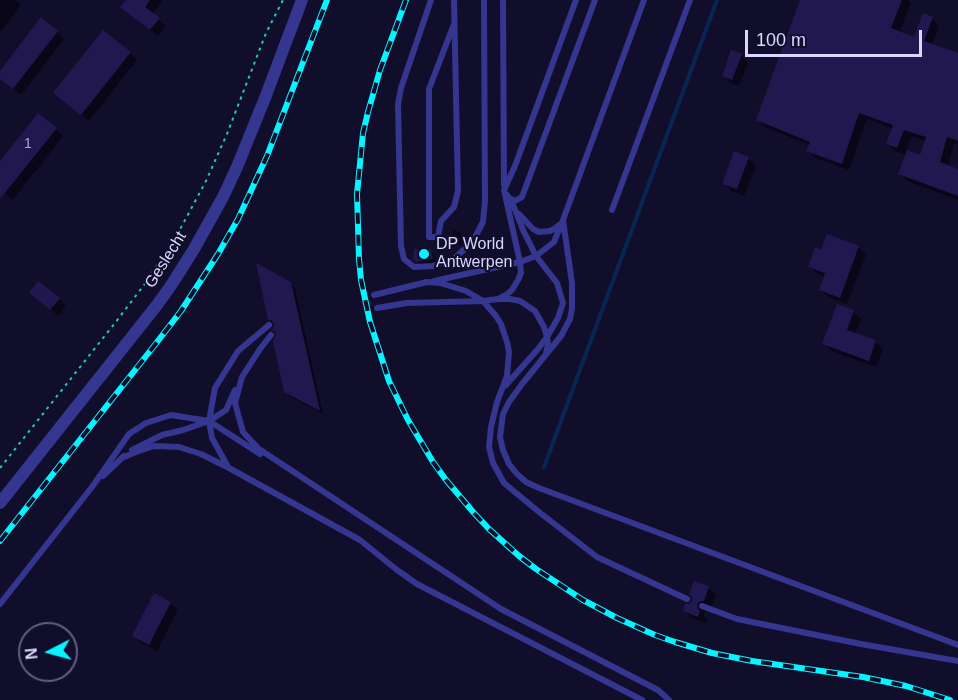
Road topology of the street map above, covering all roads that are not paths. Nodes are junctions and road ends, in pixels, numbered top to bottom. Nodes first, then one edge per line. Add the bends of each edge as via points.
1 (302, 0) edge
2 (431, 0) edge
3 (454, 0) edge
4 (484, 0) edge
5 (503, 0) edge
6 (576, 0) edge
7 (595, 0) edge
8 (644, 0) edge
9 (690, 0) edge
10 (454, 24) junction
11 (504, 190) junction
12 (509, 198) junction
13 (514, 207) junction
14 (612, 210) dead end
15 (563, 220) junction
16 (536, 256) junction
17 (520, 262) junction
18 (428, 282) junction
19 (374, 295) dead end
20 (498, 299) junction
21 (483, 301) junction
22 (376, 308) dead end
23 (269, 325) dead end
24 (272, 335) dead end
25 (547, 337) junction
26 (544, 359) junction
27 (242, 377) junction
28 (502, 389) junction
29 (209, 421) junction
30 (122, 458) junction
31 (229, 468) junction
32 (307, 481) junction
33 (92, 487) junction
34 (0, 503) edge
35 (687, 599) dead end
36 (0, 604) edge
37 (702, 606) dead end
38 (958, 645) edge
39 (958, 661) edge
40 (642, 700) edge
41 (669, 700) edge

1 - 34 street, Geslecht via 237,167 184,266
2 - 4 lane via 398,104 401,246 404,259 414,267 434,266 455,258 473,241 483,222
3 - 10 lane
5 - 11 lane
6 - 11 lane
7 - 12 lane via 522,197 515,201
8 - 15 lane
9 - 14 lane
10 - 10 lane via 429,89 429,237 438,237 441,221 454,207 458,191
11 - 12 lane
11 - 17 lane
12 - 13 lane
13 - 15 lane via 539,232 554,230
13 - 16 lane
15 - 16 lane via 554,242
15 - 26 lane via 572,309 567,327
16 - 17 lane
16 - 25 lane via 557,284 563,303
17 - 18 lane
17 - 20 lane via 518,280 512,290
18 - 19 lane
18 - 21 lane via 466,291
20 - 21 lane
20 - 25 lane via 529,306
21 - 22 lane
21 - 28 lane via 496,316 507,342 509,364
23 - 29 lane via 238,351 215,388
24 - 27 lane
25 - 26 lane
25 - 28 lane
26 - 38 lane via 509,402 501,424 502,450 526,482
27 - 29 lane via 226,410
27 - 32 lane via 235,403 243,432 259,449
28 - 35 lane via 489,447 504,483 597,557
29 - 30 lane via 162,435
29 - 31 lane via 212,438
29 - 32 lane via 301,481
29 - 33 lane via 171,415 146,423 129,434
30 - 31 lane via 154,446 179,447
30 - 33 lane
31 - 40 lane via 360,540 417,584
32 - 41 lane via 501,609 658,690
33 - 36 lane
37 - 39 lane via 737,620

